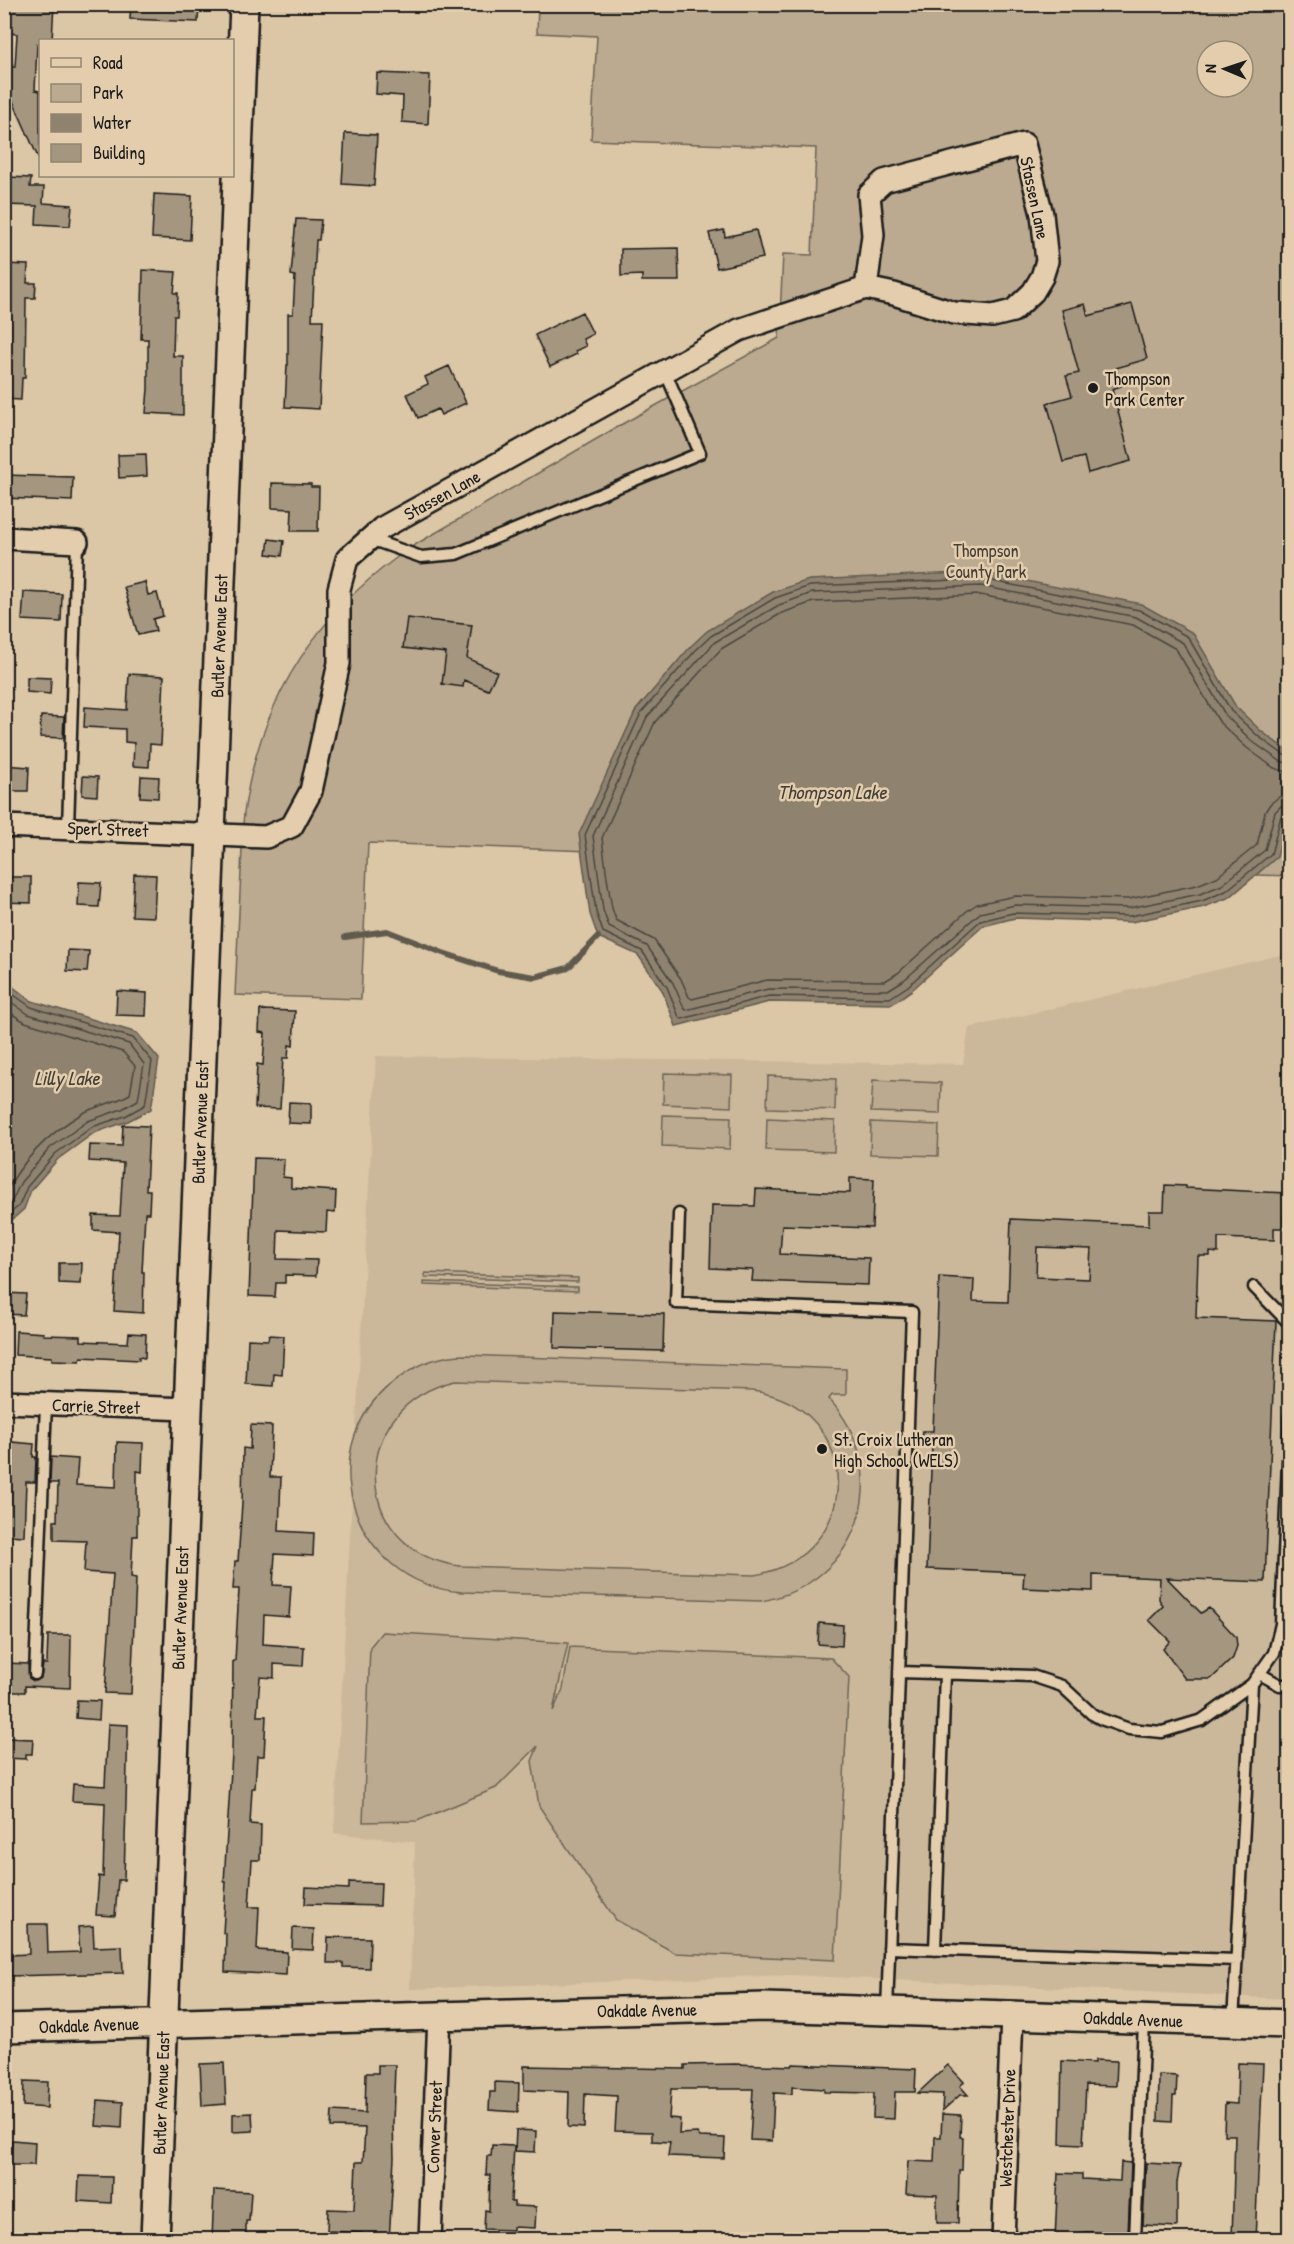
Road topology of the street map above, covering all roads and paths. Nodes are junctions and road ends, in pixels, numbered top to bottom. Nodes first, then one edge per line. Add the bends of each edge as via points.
1 (244, 4) edge
2 (866, 288) junction
3 (665, 371) junction
4 (4, 538) edge
5 (370, 539) junction
6 (77, 542) joint
7 (4, 826) edge
8 (68, 828) junction
9 (212, 833) junction
10 (679, 1214) dead end
11 (1254, 1287) dead end
12 (1290, 1324) edge
13 (4, 1402) edge
14 (46, 1404) junction
15 (188, 1409) junction
16 (1290, 1416) edge
17 (899, 1672) junction
18 (35, 1674) dead end
19 (945, 1674) junction
20 (1260, 1674) junction
21 (1252, 1684) junction
22 (1290, 1685) edge
23 (889, 1948) junction
24 (935, 1950) junction
25 (1237, 1960) junction
26 (887, 2011) junction
27 (439, 2015) junction
28 (1012, 2016) junction
29 (1144, 2019) junction
30 (164, 2022) junction
31 (1233, 2022) junction
32 (1290, 2024) edge
33 (4, 2028) edge
34 (155, 2240) edge
35 (430, 2240) edge
36 (1003, 2240) edge
37 (1135, 2240) edge

1 - 9 street, Butler Avenue East
2 - 2 street, Stassen Lane via 954,313 993,316 1013,311 1033,292 1047,261 1042,214 1024,144 884,181 869,195 873,235
2 - 3 street, Stassen Lane via 739,330
3 - 5 street, Stassen Lane via 382,528
3 - 5 lane via 700,453 456,554 421,557
4 - 6 street
5 - 9 street, Stassen Lane via 347,559 339,590 339,663 311,791 292,826 266,837
6 - 8 lane
7 - 8 street, Sperl Street
8 - 9 street, Sperl Street
9 - 15 street, Butler Avenue East
10 - 17 lane via 676,1303 912,1312
11 - 12 lane
13 - 14 street, Carrie Street
14 - 15 street, Carrie Street
14 - 18 lane
15 - 30 street, Butler Avenue East
16 - 20 lane via 1281,1624 1274,1653
17 - 19 lane
17 - 23 lane
19 - 21 lane via 1032,1676 1062,1686 1101,1719 1129,1730 1162,1732 1202,1720
19 - 24 lane
20 - 21 lane
20 - 22 lane via 1280,1685
21 - 25 lane
23 - 24 lane
23 - 26 lane
24 - 25 lane
25 - 31 lane
26 - 27 street, Oakdale Avenue via 765,2007
26 - 28 street, Oakdale Avenue
27 - 30 street, Oakdale Avenue
27 - 35 street, Conver Street
28 - 29 street, Oakdale Avenue
28 - 36 street, Westchester Drive
29 - 31 street, Oakdale Avenue
29 - 37 lane
30 - 33 street, Oakdale Avenue
30 - 34 street, Butler Avenue East
31 - 32 street, Oakdale Avenue

